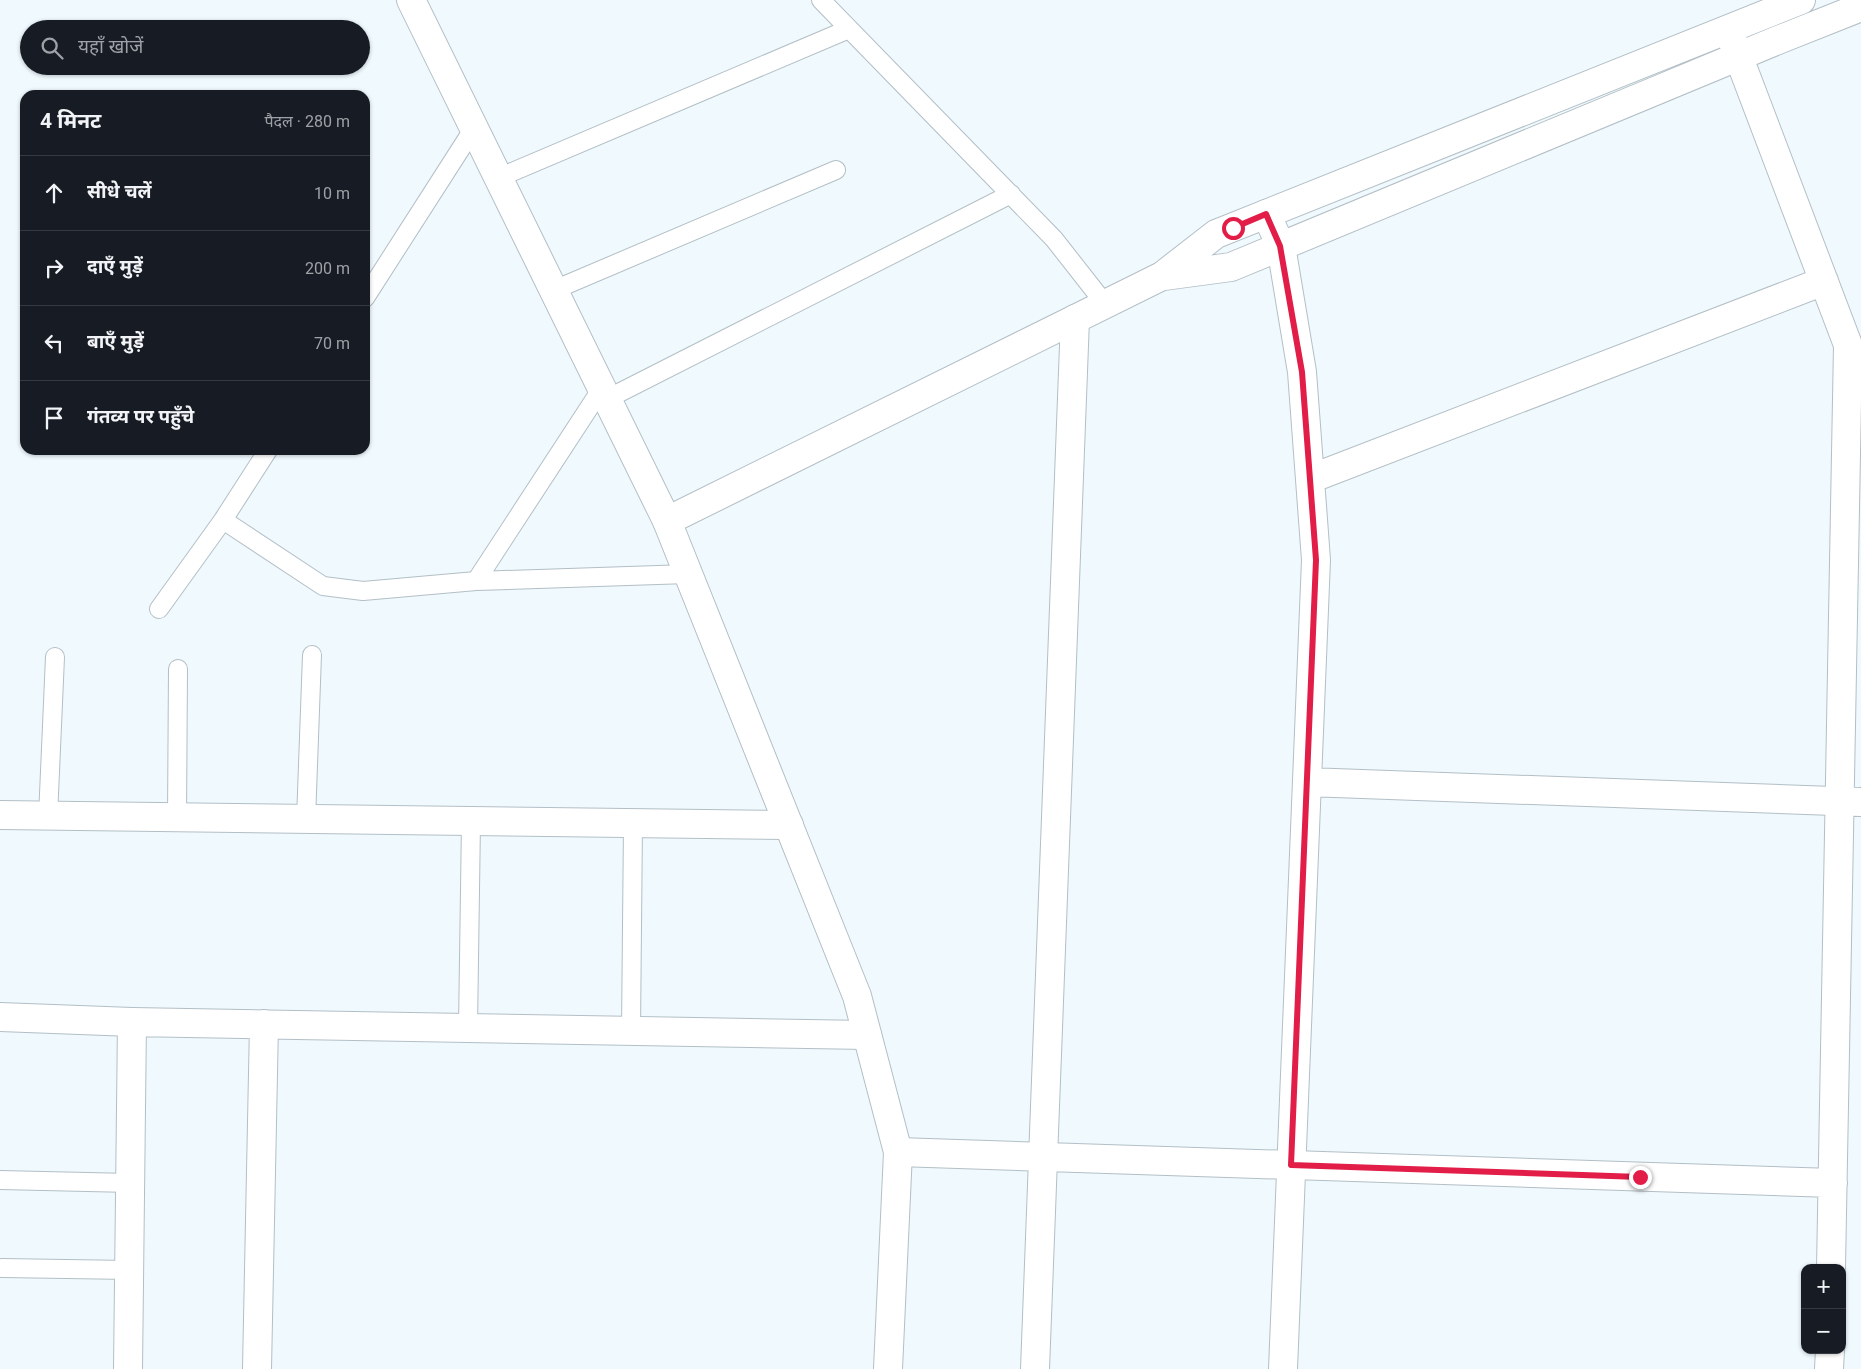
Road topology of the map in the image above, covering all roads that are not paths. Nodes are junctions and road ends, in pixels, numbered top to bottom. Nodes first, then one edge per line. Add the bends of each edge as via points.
1 (411, 0) edge
2 (821, 0) edge
3 (1800, 0) edge
4 (1861, 8) edge
5 (849, 29) junction
6 (1728, 29) junction
7 (1738, 56) junction
8 (474, 128) junction
9 (836, 170) dead end
10 (498, 178) junction
11 (1010, 194) junction
12 (1266, 214) junction
13 (1280, 246) junction
14 (1162, 276) junction
15 (1824, 281) junction
16 (370, 290) edge
17 (554, 290) junction
18 (1105, 304) junction
19 (1075, 319) junction
20 (604, 393) junction
21 (265, 455) edge
22 (1310, 479) junction
23 (223, 520) junction
24 (667, 520) junction
25 (688, 574) junction
26 (476, 581) junction
27 (159, 609) dead end
28 (312, 655) dead end
29 (55, 657) dead end
30 (178, 669) dead end
31 (1307, 782) junction
32 (1850, 801) edge
33 (0, 815) edge
34 (48, 816) junction
35 (177, 818) junction
36 (306, 820) junction
37 (471, 821) junction
38 (633, 823) junction
39 (789, 825) junction
40 (0, 1017) edge
41 (132, 1022) junction
42 (264, 1024) junction
43 (468, 1028) junction
44 (631, 1030) junction
45 (867, 1035) junction
46 (898, 1152) junction
47 (1043, 1156) junction
48 (1291, 1165) junction
49 (0, 1180) edge
50 (131, 1184) junction
51 (1833, 1184) junction
52 (1831, 1264) edge
53 (2, 1268) dead end
54 (130, 1270) junction
55 (1830, 1354) edge
56 (128, 1369) edge
57 (256, 1369) edge
58 (888, 1369) edge
59 (1035, 1369) edge
60 (1283, 1369) edge
61 (1829, 1369) edge

1 - 8 street
2 - 5 lane
3 - 6 street
4 - 7 street
5 - 10 lane
5 - 11 lane
6 - 7 street
6 - 12 street
7 - 13 street
7 - 15 street
8 - 10 street
8 - 16 lane
9 - 17 lane
10 - 17 street
11 - 18 lane via 1054,238
11 - 20 lane
12 - 13 street
12 - 14 street via 1216,234
13 - 14 street via 1231,267
13 - 22 street via 1302,372
14 - 18 street
15 - 22 street
15 - 32 street via 1848,345
17 - 20 street
18 - 19 street
19 - 24 street
19 - 47 street
20 - 24 street
20 - 26 lane
21 - 23 lane
22 - 31 street via 1316,560
23 - 26 lane via 323,586 363,591
23 - 27 lane
24 - 25 street
25 - 26 lane
25 - 39 street
28 - 36 lane
29 - 34 lane
30 - 35 lane
31 - 32 street
31 - 48 street
32 - 51 street
33 - 34 street
34 - 35 street
35 - 36 street
36 - 37 street
37 - 38 street
37 - 43 lane
38 - 39 street
38 - 44 lane
39 - 45 street via 857,996
40 - 41 street
41 - 42 street
41 - 50 street
42 - 43 street
42 - 57 street
43 - 44 street
44 - 45 street
45 - 46 street
46 - 47 street
46 - 58 street
47 - 48 street
47 - 59 street
48 - 51 street
48 - 60 street
49 - 50 lane
50 - 54 street
51 - 52 street
53 - 54 lane
54 - 56 street
55 - 61 street

